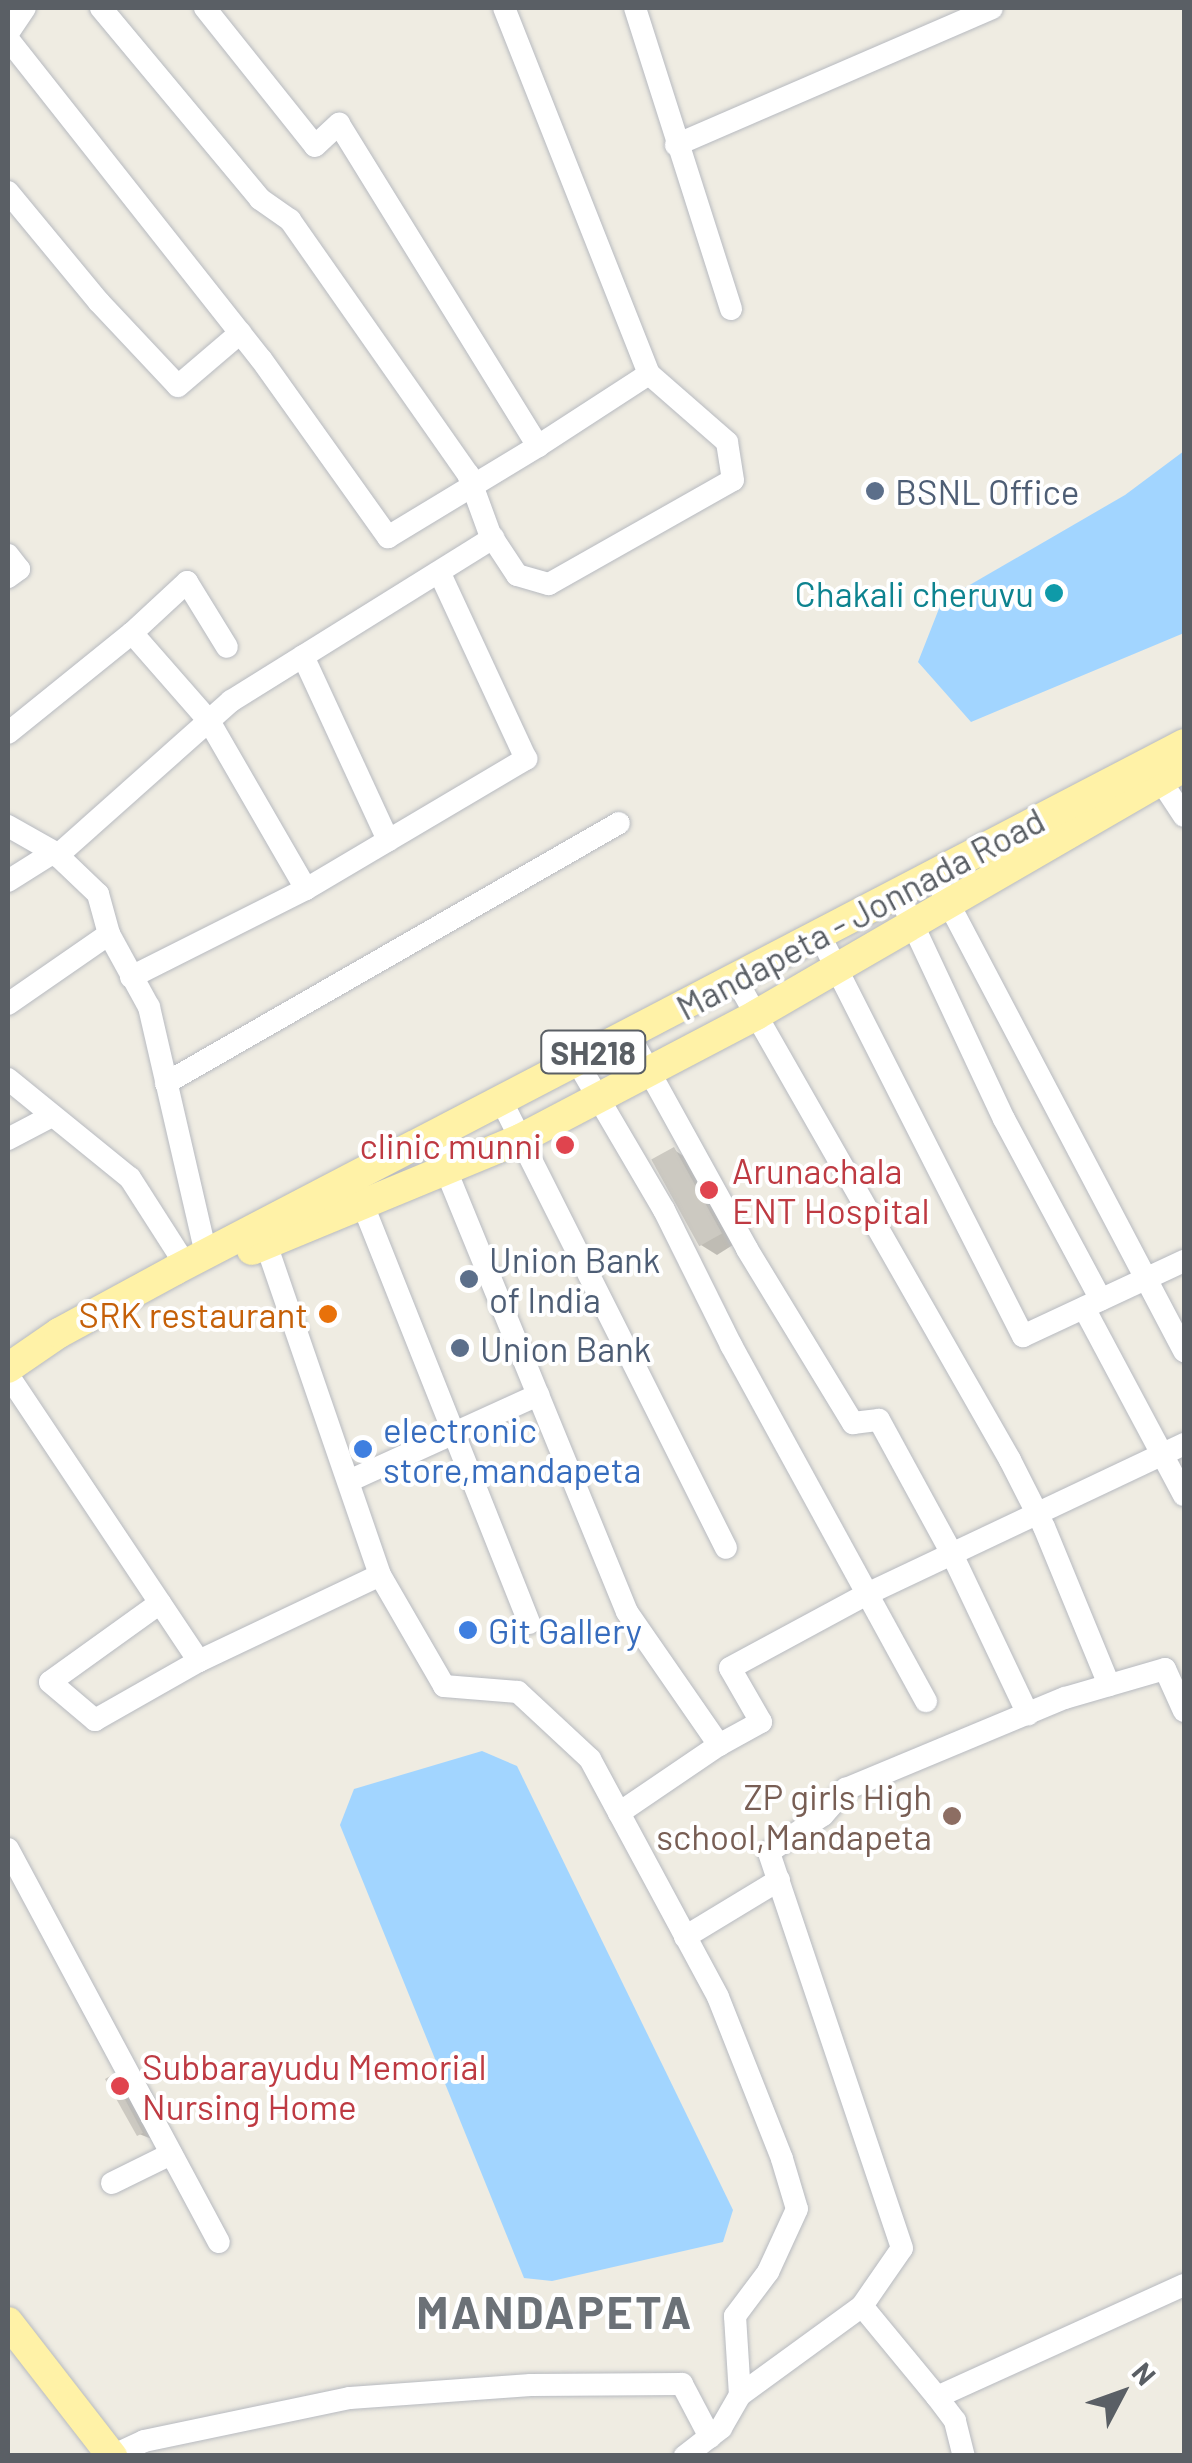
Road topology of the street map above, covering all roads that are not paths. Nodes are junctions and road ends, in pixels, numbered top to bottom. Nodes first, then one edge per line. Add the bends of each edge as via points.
1 (26, 8) edge
2 (102, 8) edge
3 (205, 8) edge
4 (504, 8) edge
5 (635, 8) edge
6 (992, 8) edge
7 (8, 36) edge
8 (676, 145) junction
9 (8, 192) edge
10 (731, 309) dead end
11 (240, 333) junction
12 (649, 374) junction
13 (538, 446) junction
14 (472, 485) junction
15 (493, 538) junction
16 (8, 556) edge
17 (439, 572) junction
18 (8, 578) edge
19 (132, 632) junction
20 (227, 647) dead end
21 (302, 656) junction
22 (209, 721) junction
23 (8, 732) edge
24 (1184, 744) edge
25 (1164, 770) edge
26 (1184, 816) edge
27 (620, 823) dead end
28 (8, 826) edge
29 (388, 840) junction
30 (55, 854) junction
31 (933, 874) junction
32 (8, 881) edge
33 (306, 889) junction
34 (898, 893) junction
35 (948, 902) junction
36 (912, 922) junction
37 (109, 934) junction
38 (819, 934) junction
39 (836, 967) junction
40 (131, 977) junction
41 (735, 978) junction
42 (8, 1004) edge
43 (756, 1015) junction
44 (628, 1033) junction
45 (576, 1060) junction
46 (650, 1072) junction
47 (8, 1079) edge
48 (166, 1083) junction
49 (598, 1098) junction
50 (501, 1100) junction
51 (52, 1116) junction
52 (432, 1136) junction
53 (8, 1139) edge
54 (520, 1140) junction
55 (446, 1169) junction
56 (358, 1190) junction
57 (264, 1234) junction
58 (195, 1259) junction
59 (1184, 1261) edge
60 (1146, 1279) junction
61 (1092, 1304) junction
62 (1184, 1351) edge
63 (9, 1378) edge
64 (538, 1395) junction
65 (455, 1436) junction
66 (1184, 1444) edge
67 (1162, 1454) junction
68 (349, 1481) junction
69 (1184, 1496) edge
70 (1036, 1512) junction
71 (726, 1548) dead end
72 (952, 1554) junction
73 (380, 1576) junction
74 (867, 1594) junction
75 (160, 1603) junction
76 (529, 1623) dead end
77 (199, 1661) junction
78 (1109, 1685) junction
79 (926, 1701) dead end
80 (1184, 1711) edge
81 (1028, 1714) junction
82 (719, 1745) junction
83 (619, 1813) junction
84 (8, 1848) edge
85 (778, 1880) junction
86 (685, 1937) junction
87 (171, 2154) junction
88 (112, 2183) dead end
89 (219, 2242) dead end
90 (1184, 2285) edge
91 (862, 2306) junction
92 (8, 2322) edge
93 (740, 2395) junction
94 (937, 2397) junction
95 (710, 2437) junction
96 (112, 2456) edge
97 (685, 2456) edge
98 (964, 2456) edge

1 - 7 street
2 - 14 street via 260,198 290,220
3 - 13 street via 315,146 339,124
4 - 12 street
5 - 8 street
6 - 8 street
7 - 11 street
8 - 10 street
9 - 11 street via 178,386
11 - 14 street via 388,537
12 - 13 street
12 - 15 street via 727,442 733,480 549,584 517,575
13 - 14 street
14 - 15 street
15 - 17 street
16 - 18 street via 19,570
17 - 21 street
17 - 29 street via 526,759
19 - 20 street via 187,582
19 - 22 street
19 - 23 street
21 - 22 street
21 - 29 street
22 - 30 street
22 - 33 street
24 - 25 main road, Mandapeta - Jonnada Road / SH218
25 - 26 street
25 - 31 main road, Mandapeta - Jonnada Road / SH218
25 - 35 main road, SH218
27 - 48 street
28 - 30 street
29 - 33 street
30 - 32 street
30 - 37 street via 98,894
31 - 34 main road, Mandapeta - Jonnada Road / SH218
31 - 35 street
33 - 40 street
34 - 36 street
34 - 38 main road, Mandapeta - Jonnada Road / SH218
35 - 36 main road, SH218
35 - 60 street
36 - 39 main road, SH218
36 - 61 street
37 - 40 street
37 - 42 street
38 - 39 street
38 - 41 main road, Mandapeta - Jonnada Road / SH218
39 - 43 main road, SH218
39 - 61 street via 1023,1336
40 - 48 street via 149,1007
41 - 43 street
41 - 44 main road, Mandapeta - Jonnada Road / SH218
43 - 46 main road, SH218
43 - 70 street
44 - 45 main road, Mandapeta - Jonnada Road / SH218
44 - 46 street
45 - 49 street
45 - 50 main road, Mandapeta - Jonnada Road / SH218
46 - 49 main road, SH218
46 - 72 street via 853,1422 879,1420
47 - 51 street
48 - 58 street
49 - 54 main road, SH218
49 - 74 street
50 - 52 main road, Mandapeta - Jonnada Road / SH218
50 - 54 street
51 - 53 street
51 - 58 street via 130,1178
52 - 55 street
52 - 56 main road, Mandapeta - Jonnada Road / SH218
54 - 55 main road, SH218
54 - 71 street
55 - 56 main road, SH218
55 - 64 street
56 - 57 main road, Mandapeta - Jonnada Road / SH218
56 - 65 street
57 - 58 main road, Mandapeta - Jonnada Road / SH218
57 - 63 main road, SH218
57 - 68 street
58 - 63 main road, Mandapeta - Jonnada Road / SH218 via 59,1333
59 - 60 street
60 - 61 street
60 - 62 street
61 - 67 street
63 - 75 street
64 - 65 street
64 - 82 street via 627,1612
65 - 68 street
65 - 76 street
66 - 67 street
67 - 69 street
67 - 70 street
68 - 73 street
70 - 72 street
70 - 78 street
72 - 74 street
72 - 81 street
73 - 77 street
73 - 83 street via 444,1686 518,1692 590,1760
74 - 79 street
74 - 82 street via 730,1668 761,1722
75 - 77 street
75 - 77 street via 50,1682 95,1720
78 - 80 street via 1165,1669
78 - 81 street
81 - 85 street via 846,1789 823,1815 769,1852
82 - 83 street
83 - 86 street
84 - 87 street
85 - 86 street
85 - 91 street via 902,2248
86 - 93 street via 718,1997 796,2209 768,2272 735,2316
87 - 88 street
87 - 89 street
90 - 94 street
91 - 93 street
91 - 94 street
92 - 96 main road
93 - 95 street
94 - 98 street via 955,2421
95 - 96 street via 682,2384 531,2386 350,2398 144,2440
95 - 97 street

